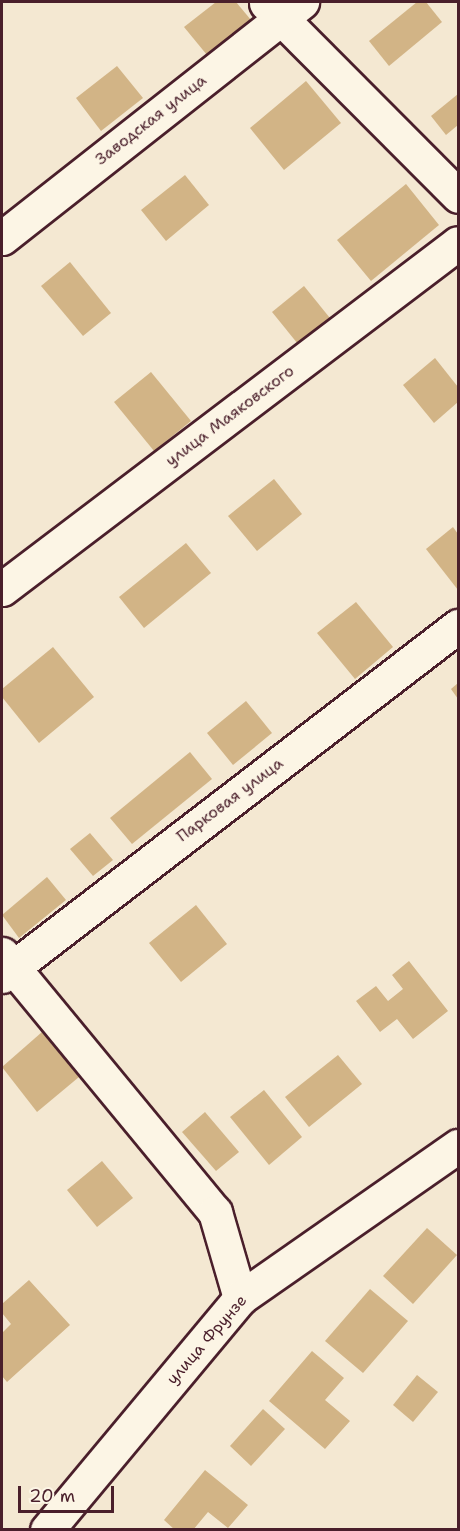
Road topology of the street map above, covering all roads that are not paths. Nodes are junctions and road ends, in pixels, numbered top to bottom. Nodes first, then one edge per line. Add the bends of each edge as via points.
1 (282, 7) edge
2 (459, 196) edge
3 (2, 238) edge
4 (459, 243) edge
5 (2, 589) edge
6 (459, 626) edge
7 (5, 965) edge
8 (459, 1146) edge
9 (240, 1298) junction
10 (47, 1530) edge

1 - 2 street
1 - 3 street, Заводская улица
4 - 5 street, улица Маяковского
6 - 7 street, Парковая улица
7 - 9 street via 215,1212
8 - 9 street, улица Фрунзе
9 - 10 street, улица Фрунзе

